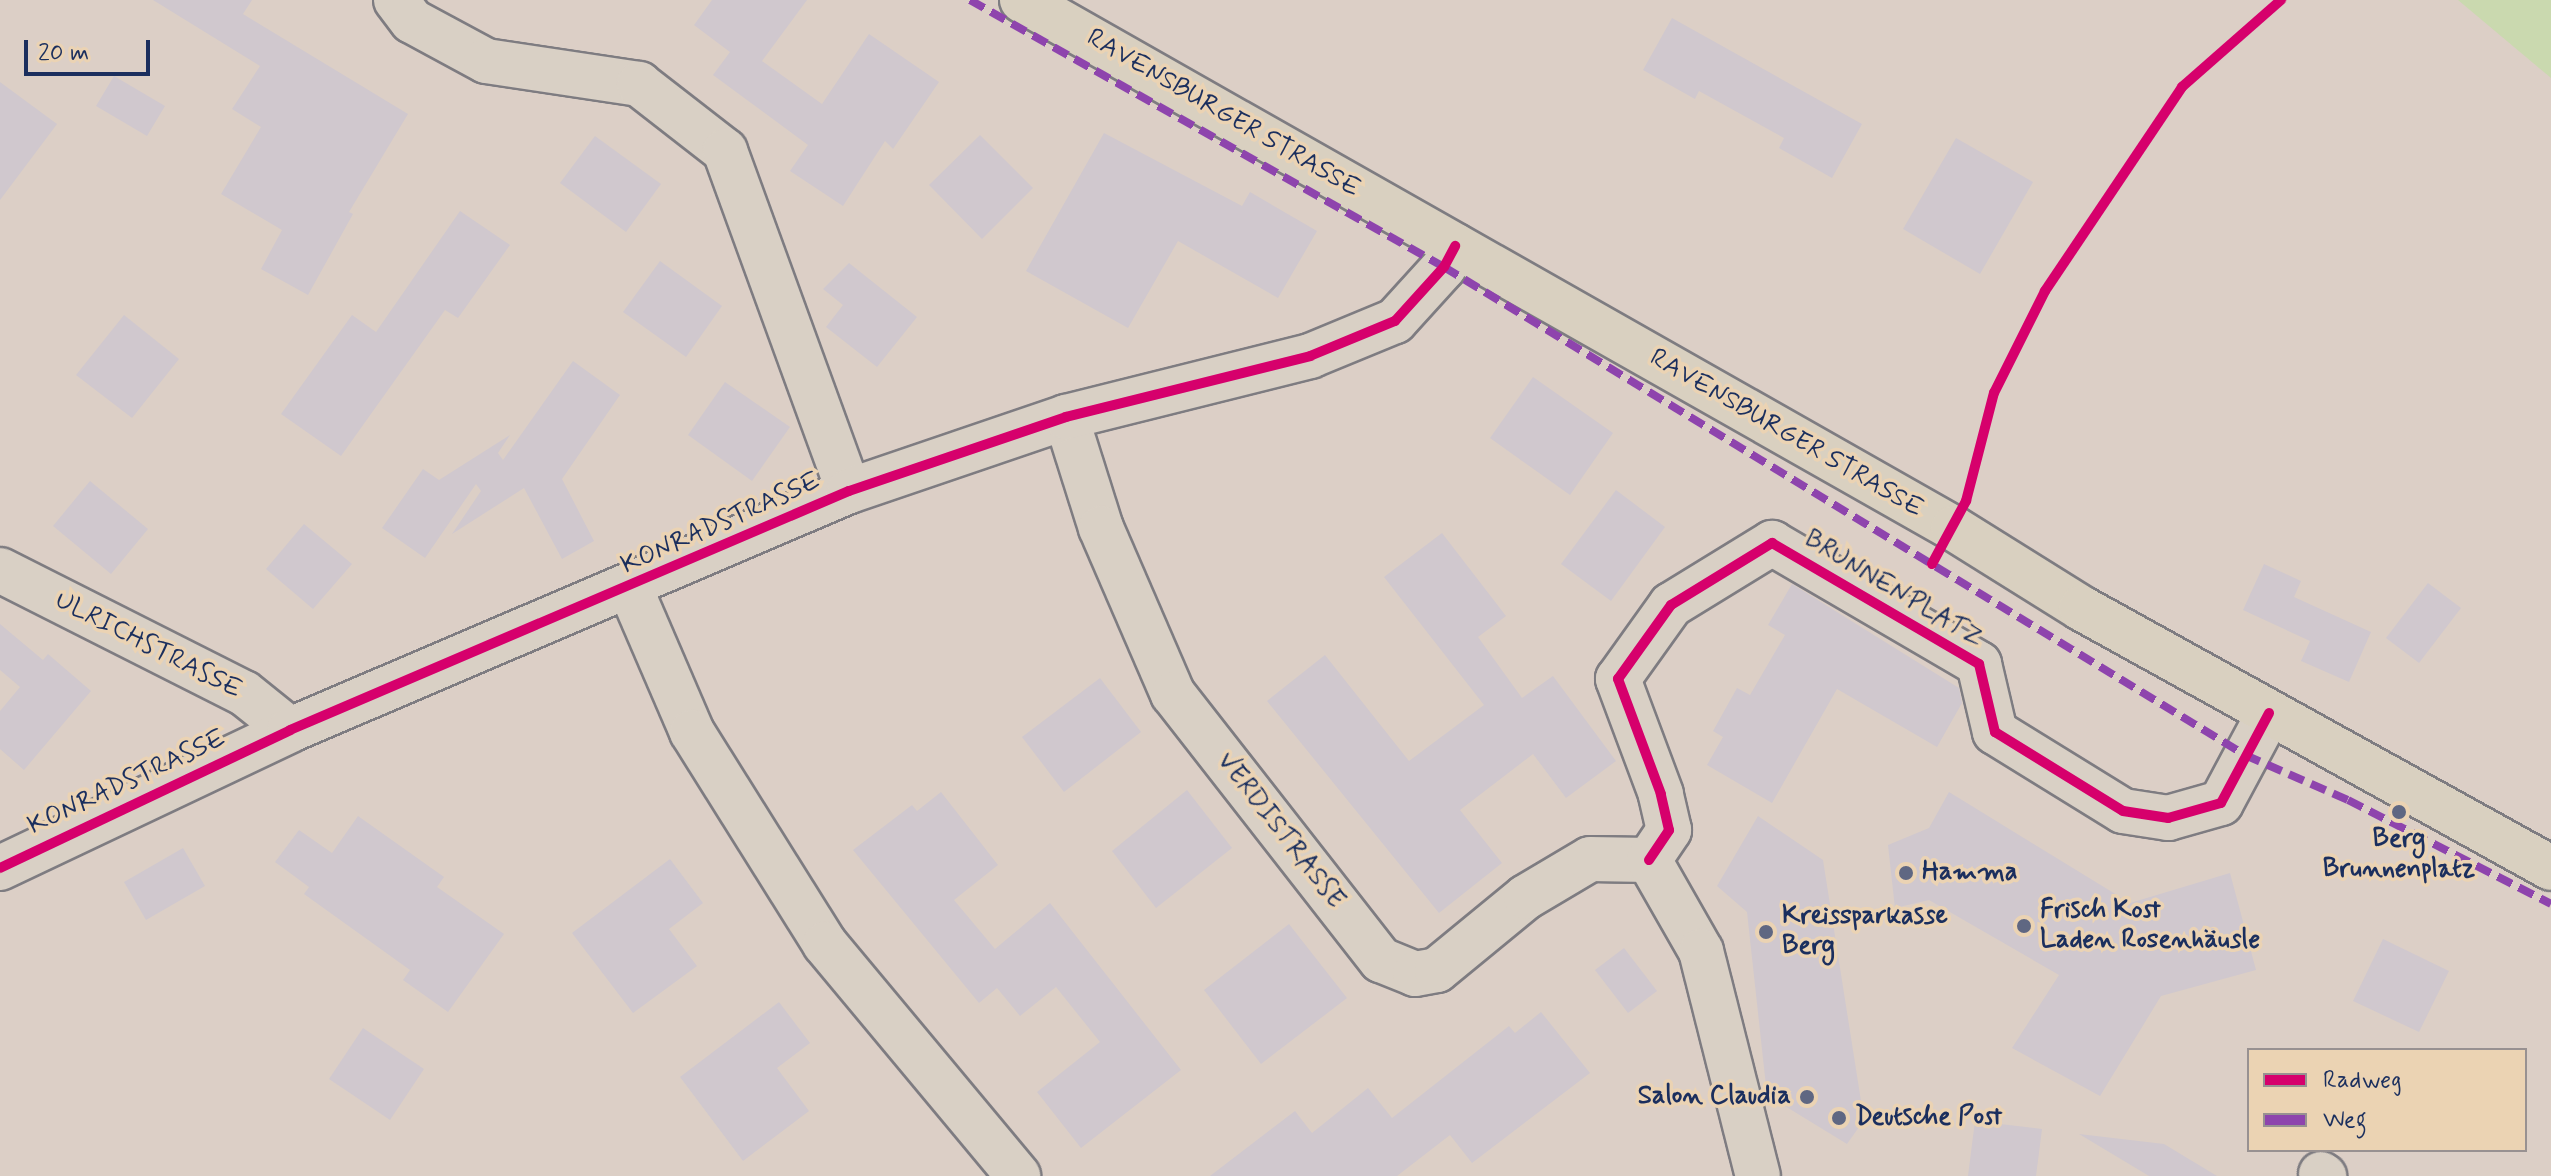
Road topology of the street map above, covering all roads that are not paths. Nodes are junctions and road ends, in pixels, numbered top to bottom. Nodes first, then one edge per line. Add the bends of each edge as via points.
1 (396, 0) edge
2 (1022, 0) edge
3 (1455, 246) junction
4 (1066, 417) junction
5 (849, 491) junction
6 (0, 570) edge
7 (630, 588) junction
8 (2269, 713) junction
9 (290, 730) junction
10 (1649, 860) junction
11 (0, 868) edge
12 (2551, 868) edge
13 (1018, 1176) edge
14 (1758, 1176) edge

1 - 5 street via 412,21 486,61 639,84 725,151
2 - 3 main road, RAVENSBURGER STRASSE
3 - 4 street, KONRADSTRASSE via 1444,267 1395,321 1310,356
3 - 8 main road, RAVENSBURGER STRASSE
4 - 5 street, KONRADSTRASSE
4 - 10 street, VERDISTRASSE via 1101,528 1173,694 1381,960 1415,974 1437,970 1526,897 1590,859
5 - 7 street, KONRADSTRASSE
6 - 9 street, ULRICHSTRASSE via 244,693
7 - 9 street, KONRADSTRASSE
7 - 13 street via 692,732 825,944
8 - 10 street, BRUNNENPLATZ via 2221,803 2168,818 2123,811 1995,732 1979,664 1772,543 1671,605 1618,679 1669,830
8 - 12 main road, RAVENSBURGER STRASSE
9 - 11 street, KONRADSTRASSE
10 - 14 street via 1701,951

